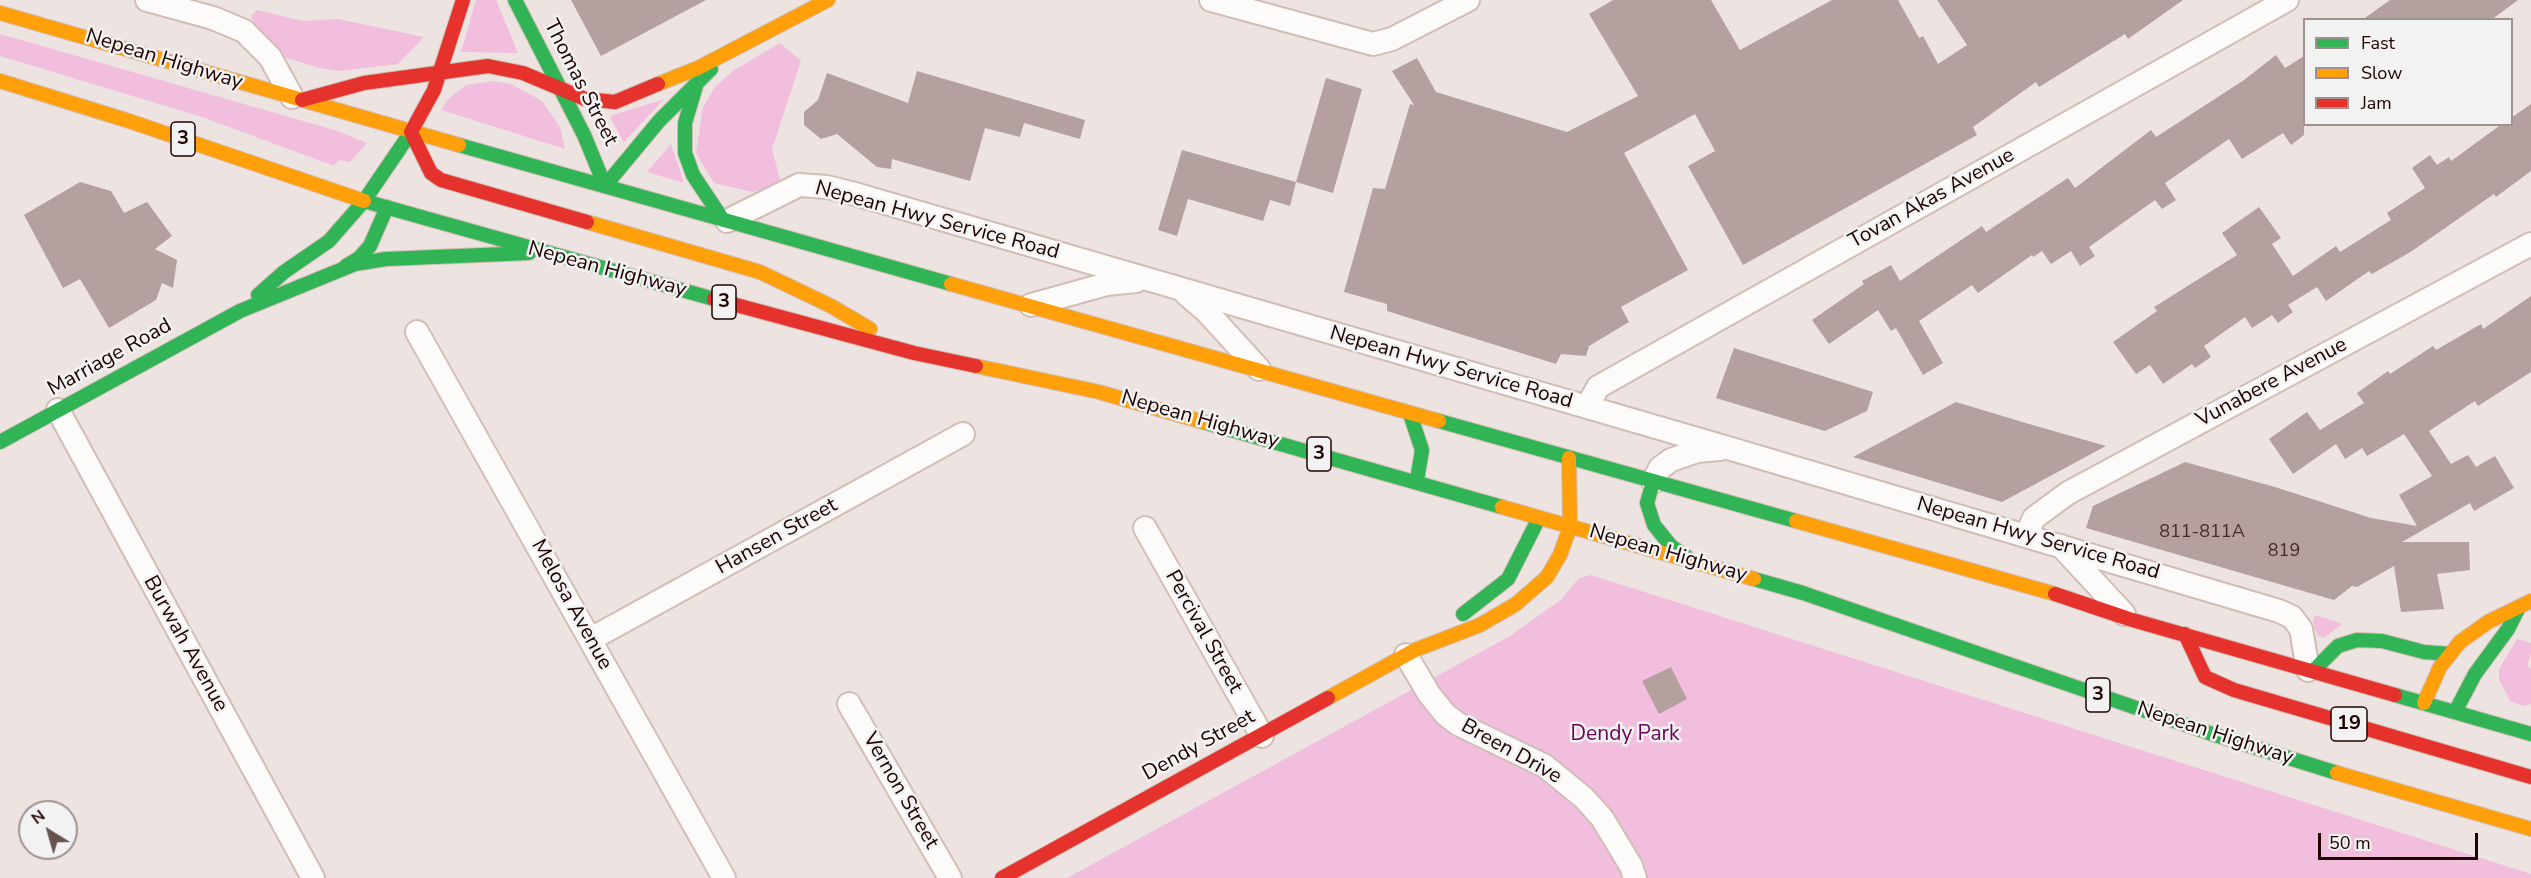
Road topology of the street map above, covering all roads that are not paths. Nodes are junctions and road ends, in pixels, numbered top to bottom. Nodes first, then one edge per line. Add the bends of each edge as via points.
1 (147, 0) edge
2 (464, 0) edge
3 (514, 0) edge
4 (828, 0) edge
5 (1212, 0) edge
6 (1468, 0) edge
7 (2287, 0) edge
8 (0, 13) edge
9 (730, 51) junction
10 (441, 71) junction
11 (0, 81) edge
12 (697, 82) junction
13 (560, 90) junction
14 (297, 99) junction
15 (411, 132) junction
16 (597, 194) junction
17 (364, 201) junction
18 (387, 207) junction
19 (725, 224) junction
20 (570, 225) junction
21 (556, 241) dead end
22 (2531, 244) edge
23 (541, 253) junction
24 (334, 273) junction
25 (1151, 281) junction
26 (1174, 287) junction
27 (1027, 306) junction
28 (240, 312) junction
29 (417, 332) dead end
30 (905, 350) junction
31 (1261, 372) junction
32 (1587, 407) junction
33 (57, 410) junction
34 (1410, 414) junction
35 (3, 433) edge
36 (963, 434) dead end
37 (1728, 448) junction
38 (1569, 458) junction
39 (1417, 480) junction
40 (1653, 482) junction
41 (1554, 488) dead end
42 (1541, 513) junction
43 (1570, 527) junction
44 (1145, 528) dead end
45 (2026, 536) junction
46 (2060, 545) junction
47 (1696, 562) junction
48 (2525, 604) edge
49 (2130, 619) junction
50 (2185, 634) junction
51 (591, 639) junction
52 (1411, 653) junction
53 (2450, 654) junction
54 (2310, 670) junction
55 (849, 704) dead end
56 (2422, 708) junction
57 (2455, 712) junction
58 (2528, 731) edge
59 (1262, 736) junction
60 (2431, 748) junction
61 (2417, 764) dead end
62 (2531, 777) edge
63 (2531, 829) edge
64 (313, 878) edge
65 (724, 878) edge
66 (950, 878) edge
67 (1002, 878) edge
68 (1635, 878) edge

1 - 14 street via 244,31 270,57
2 - 10 main road
3 - 13 main road, Thomas Street
4 - 9 main road
5 - 6 street via 1373,44 1392,39
7 - 32 street, Tovan Akas Avenue via 1598,387
8 - 14 main road, Nepean Highway
9 - 12 main road
9 - 13 main road via 621,101 591,100
10 - 13 main road via 501,67
10 - 14 main road
10 - 15 main road
11 - 17 main road, Nepean Highway / 3
12 - 16 main road via 659,120
12 - 19 main road via 685,123 684,148 693,175
13 - 16 main road, Thomas Street via 584,135
14 - 15 main road, Nepean Highway
15 - 16 main road, Nepean Highway
15 - 17 main road, Marriage Road
15 - 20 main road via 431,173 439,179
16 - 19 main road, Nepean Highway
16 - 20 main road
17 - 18 main road, Nepean Highway / 3
17 - 28 main road, Marriage Road via 329,241 284,272
18 - 23 main road, Nepean Highway / 3
18 - 24 main road via 365,253
19 - 25 street, Nepean Hwy Service Road via 797,186 813,185
19 - 27 main road, Nepean Highway
20 - 30 main road via 716,254 831,306
21 - 23 main road
22 - 45 street, Vunabere Avenue via 2068,494 2034,518
23 - 24 main road, Marriage Road via 375,259
23 - 30 main road, Nepean Highway / 3
24 - 28 main road, Marriage Road
25 - 26 street, Nepean Hwy Service Road
25 - 27 street, Nepean Hwy Service Road via 1107,284
26 - 31 street, Nepean Hwy Service Road via 1207,312
26 - 32 street, Nepean Hwy Service Road
27 - 31 main road, Nepean Highway
28 - 33 main road, Marriage Road
29 - 51 street, Melosa Avenue
30 - 39 main road, Nepean Highway / 3 via 1100,392
31 - 34 main road, Nepean Highway
32 - 37 street, Nepean Hwy Service Road
33 - 35 main road, Marriage Road
33 - 64 street, Burwah Avenue
34 - 38 main road, Nepean Highway
34 - 39 main road via 1422,450
36 - 51 street, Hansen Street
37 - 40 street, Nepean Hwy Service Road via 1680,456 1660,468
37 - 45 street, Nepean Hwy Service Road
38 - 40 main road, Nepean Highway
38 - 41 main road
38 - 43 main road
39 - 42 main road, Nepean Highway / 3
40 - 47 main road via 1647,502 1654,525 1671,546
40 - 49 main road, Nepean Highway via 2055,594
42 - 43 main road, Nepean Highway / 3
42 - 52 main road, Dendy Street via 1520,560 1504,583
43 - 47 main road, Nepean Highway / 3
43 - 52 main road, Dendy Street via 1554,566 1540,585 1480,625
44 - 59 street, Percival Street
45 - 46 street, Nepean Hwy Service Road
46 - 49 street
46 - 54 street, Nepean Hwy Service Road via 2286,614 2302,632
47 - 63 main road, Nepean Highway / 3 via 1803,593 2208,733 2398,784
48 - 53 main road via 2481,626
48 - 57 main road via 2475,674
49 - 50 main road, Nepean Highway
50 - 54 main road, Nepean Highway
50 - 60 main road, 19 via 2205,677 2234,690
51 - 65 street, Melosa Avenue
52 - 59 main road, Dendy Street
52 - 68 street, Breen Drive via 1429,694 1445,714 1473,732 1545,766 1584,798 1607,826
53 - 54 main road via 2357,639 2338,646
53 - 56 main road
54 - 56 main road, Nepean Highway
55 - 66 street, Vernon Street
56 - 57 main road, Nepean Highway
57 - 58 main road, Nepean Highway
57 - 60 main road
59 - 67 main road, Dendy Street
60 - 61 main road
60 - 62 main road, 19

